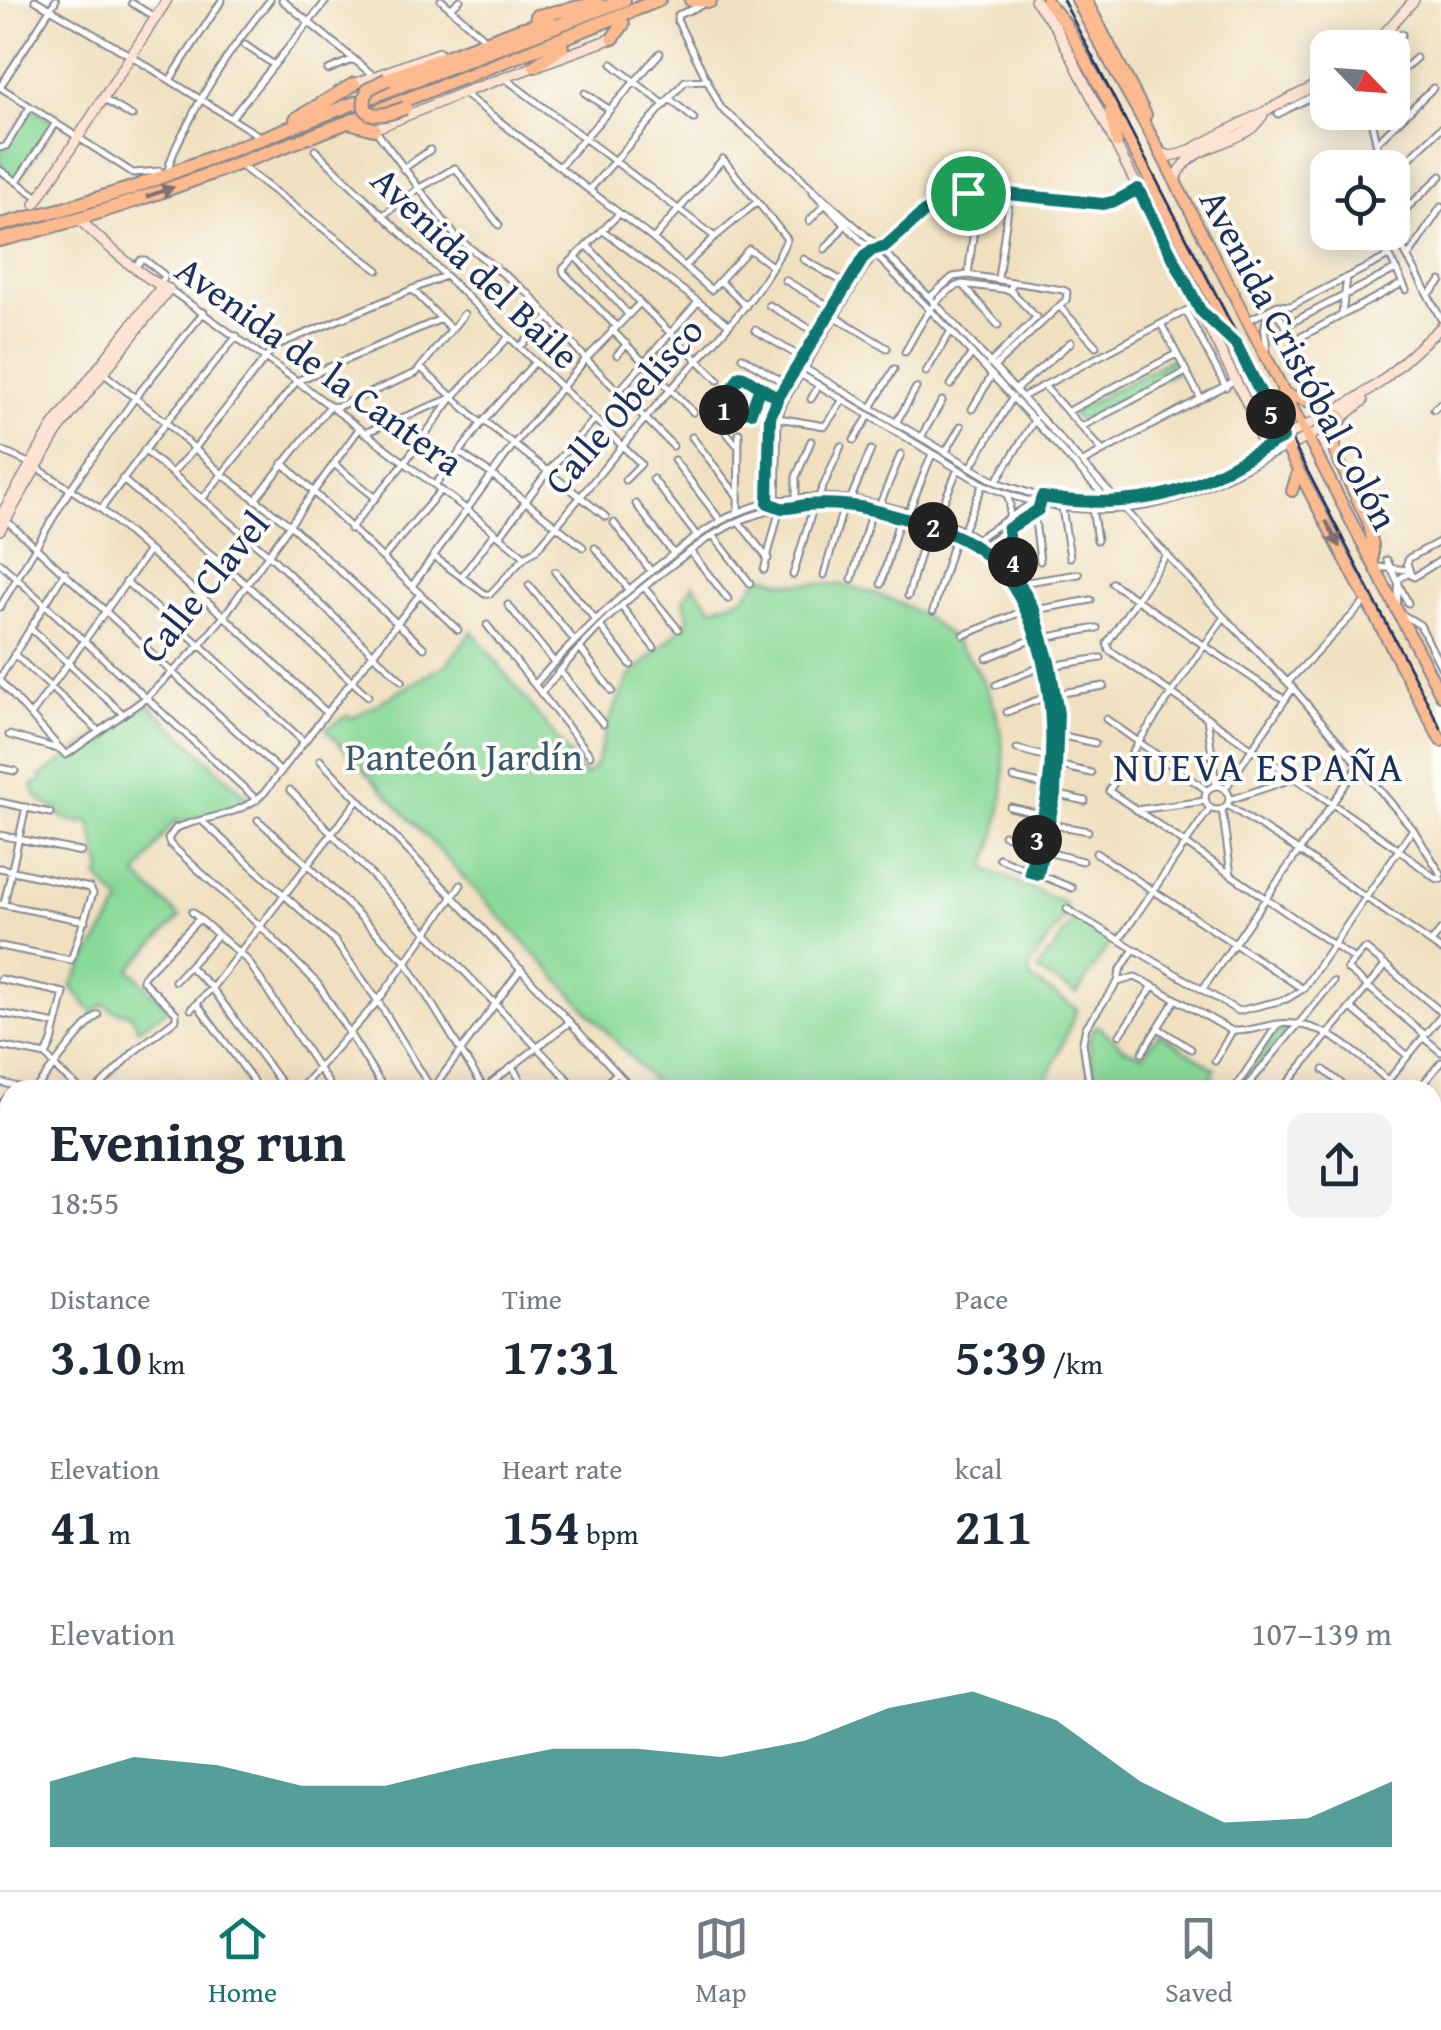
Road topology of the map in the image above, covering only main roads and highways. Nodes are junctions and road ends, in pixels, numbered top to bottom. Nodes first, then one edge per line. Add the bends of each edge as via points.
1 (624, 0) edge
2 (691, 0) edge
3 (711, 0) edge
4 (1046, 0) edge
5 (1077, 0) edge
6 (1086, 0) edge
7 (656, 1) edge
8 (606, 4) edge
9 (536, 16) road end
10 (562, 47) junction
11 (535, 66) road end
12 (354, 84) road end
13 (1108, 101) junction
14 (349, 122) junction
15 (374, 129) road end
16 (263, 138) junction
17 (1117, 143) road end
18 (1160, 151) junction
19 (0, 225) edge
20 (0, 240) edge
21 (1199, 307) road end
22 (1236, 344) junction
23 (1282, 392) junction
24 (1298, 470) junction
25 (1292, 491) dead end
26 (1374, 565) junction
27 (1441, 695) edge
28 (1441, 742) edge

1 - 8 highway
2 - 3 highway
4 - 13 main road, Avenida Cristóbal Colón
5 - 18 main road, Avenida Cristóbal Colón
6 - 18 main road
7 - 10 highway via 620,31
7 - 14 highway
8 - 9 highway
8 - 10 highway, bridge via 381,77 364,100 381,116
8 - 16 highway
10 - 11 highway
12 - 16 highway
13 - 17 main road
13 - 22 main road, Avenida Cristóbal Colón
14 - 15 highway
20 -> 14 highway via 80,220
16 - 19 highway via 132,188
18 - 23 main road, Avenida Cristóbal Colón via 1251,319
21 - 22 main road
22 - 24 main road, Avenida Cristóbal Colón
23 - 26 main road, Avenida Cristóbal Colón
23 - 26 main road via 1338,414 1335,453 1369,524
24 - 25 main road
24 -> 28 main road, Avenida Cristóbal Colón
26 - 27 main road, Avenida Cristóbal Colón

